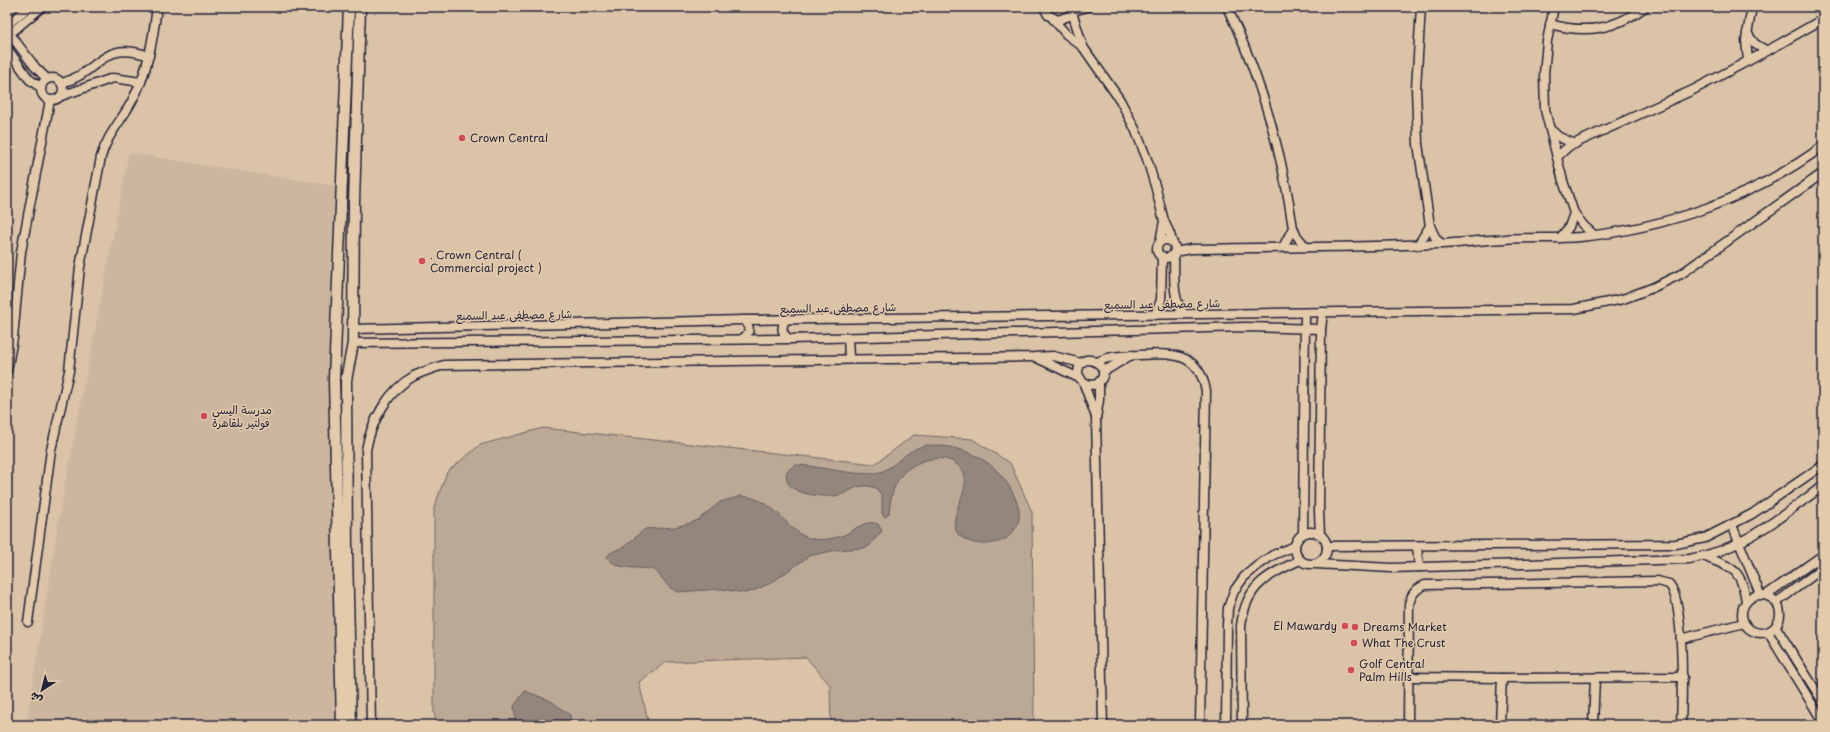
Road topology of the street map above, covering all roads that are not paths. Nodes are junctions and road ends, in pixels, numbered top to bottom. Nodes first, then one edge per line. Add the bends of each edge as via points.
1 (29, 7) edge
2 (42, 7) edge
3 (157, 7) edge
4 (349, 7) edge
5 (360, 7) edge
6 (1087, 7) edge
7 (1227, 7) edge
8 (1421, 7) edge
9 (1554, 7) edge
10 (1645, 7) edge
11 (1752, 7) edge
12 (1043, 8) edge
13 (1073, 10) edge
14 (1053, 19) junction
15 (1823, 19) edge
16 (1550, 24) junction
17 (7, 25) edge
18 (1748, 33) junction
19 (9, 35) edge
20 (1083, 46) junction
21 (7, 48) edge
22 (1767, 51) junction
23 (149, 56) junction
24 (1748, 62) junction
25 (74, 78) junction
26 (48, 79) junction
27 (141, 82) junction
28 (62, 83) junction
29 (41, 88) junction
30 (80, 90) junction
31 (61, 96) junction
32 (50, 100) junction
33 (1550, 129) junction
34 (1575, 144) junction
35 (1823, 146) edge
36 (1557, 157) junction
37 (1823, 173) edge
38 (1574, 213) junction
39 (1164, 221) junction
40 (1430, 226) junction
41 (1293, 228) junction
42 (1594, 235) junction
43 (1560, 238) junction
44 (1160, 242) junction
45 (1442, 244) junction
46 (1418, 245) junction
47 (1283, 247) junction
48 (1306, 247) junction
49 (1174, 248) junction
50 (1162, 256) junction
51 (1323, 312) junction
52 (1305, 313) junction
53 (1184, 314) junction
54 (1154, 315) junction
55 (744, 320) junction
56 (786, 320) junction
57 (353, 329) junction
58 (1304, 329) junction
59 (1321, 329) junction
60 (743, 338) junction
61 (848, 338) junction
62 (790, 339) junction
63 (353, 343) junction
64 (1034, 356) junction
65 (1131, 356) junction
66 (849, 358) junction
67 (1097, 362) junction
68 (1082, 363) junction
69 (7, 371) edge
70 (1103, 372) junction
71 (1082, 381) junction
72 (1099, 382) junction
73 (1096, 418) junction
74 (1823, 465) edge
75 (1823, 486) edge
76 (1732, 525) junction
77 (1303, 534) junction
78 (1320, 535) junction
79 (1739, 543) junction
80 (1295, 546) junction
81 (1327, 546) junction
82 (1417, 546) junction
83 (1823, 554) edge
84 (1703, 556) junction
85 (1300, 560) junction
86 (1316, 564) junction
87 (1419, 567) junction
88 (1823, 568) edge
89 (1763, 595) junction
90 (1746, 602) junction
91 (1777, 602) junction
92 (28, 622) dead end
93 (1744, 623) junction
94 (1776, 627) junction
95 (1768, 632) junction
96 (1681, 639) junction
97 (1409, 677) junction
98 (1683, 677) junction
99 (1502, 678) junction
100 (1595, 678) junction
101 (1821, 692) edge
102 (1823, 702) edge
103 (1823, 722) edge
104 (342, 725) edge
105 (350, 725) edge
106 (371, 725) edge
107 (1103, 725) edge
108 (1200, 725) edge
109 (1226, 725) edge
110 (1242, 725) edge
111 (1408, 725) edge
112 (1500, 725) edge
113 (1593, 725) edge
114 (1681, 725) edge

1 - 17 street
2 - 19 street
3 - 23 street
4 - 104 main road via 334,379
5 - 57 main road
6 - 13 street
7 - 41 street via 1248,55 1270,117 1288,190
8 - 40 street via 1416,116
9 - 16 street
10 - 16 street via 1625,19 1597,29 1577,30
11 - 18 street
12 - 14 street
13 - 14 street via 1064,19
13 - 20 street
14 - 20 street via 1066,34
15 - 22 street
16 - 33 street via 1544,74 1545,110
18 - 22 street via 1755,44
18 - 24 street
19 - 26 street
20 - 39 street via 1113,89 1135,129 1147,158
21 - 29 street via 29,79
22 - 24 street
23 - 25 street via 132,51 112,53
23 - 27 street
24 - 34 street via 1660,106
25 - 28 street
25 - 30 street via 74,85
26 - 28 street via 54,78
26 - 29 street via 43,82
27 - 30 street via 113,78
27 - 92 street via 132,102 106,142 101,157 80,267 70,366 51,450
28 - 31 street
29 - 32 street via 43,95
30 - 31 street
31 - 32 street
32 - 69 street via 21,252 13,338
33 - 34 street via 1559,137
33 - 36 street
34 - 36 street
35 - 42 street via 1774,177 1711,206 1645,226
36 - 38 street
37 - 51 street, شارع مصطفى عبد السميع via 1694,266 1660,285 1623,299 1557,310
38 - 42 street
38 - 43 street via 1570,227
39 - 44 street
39 - 49 street
40 - 45 street via 1436,239
40 - 46 street
41 - 47 street
41 - 48 street
42 - 43 street
43 - 45 street
44 - 49 street via 1166,240
44 - 50 street via 1157,250
45 - 46 street
46 - 48 street
47 - 48 street
47 - 49 street
49 - 50 street via 1169,257
49 - 53 street via 1176,299
50 - 54 street via 1161,300
51 - 52 street, شارع مصطفى عبد السميع
51 - 59 street
52 - 53 street, شارع مصطفى عبد السميع
52 - 58 street
53 - 54 street, شارع مصطفى عبد السميع
54 - 56 street, شارع مصطفى عبد السميع
55 - 56 street, شارع مصطفى عبد السميع
55 - 57 street, شارع مصطفى عبد السميع
55 - 60 street via 749,330
56 - 62 street via 782,330
57 - 63 main road
58 - 59 street
58 - 61 street via 1224,328
58 - 77 street
59 - 78 street
60 - 62 street
60 - 63 street
61 - 62 street
61 - 66 street
63 - 105 main road via 346,380
64 - 66 street
64 - 68 street via 1058,357
64 - 71 street
65 - 67 street via 1111,356
65 - 70 street
65 - 108 street via 1169,354 1183,357 1199,370 1204,378 1206,391
66 - 106 street via 444,365 414,376 401,386 380,412 368,438 366,450
67 - 68 street via 1088,360
67 - 70 street
68 - 71 street via 1078,370
70 - 72 street
71 - 72 street via 1092,385
71 - 73 street
72 - 73 street
73 - 107 street
74 - 76 street
75 - 79 street via 1762,530
76 - 79 street
76 - 82 street via 1705,538 1676,544
77 - 78 street via 1311,532
77 - 80 street
78 - 81 street
79 - 84 street
79 - 89 street
80 - 85 street via 1296,555
80 - 109 street via 1273,555 1257,566 1244,577 1234,591 1226,625
81 - 82 street
81 - 86 street via 1323,559
82 - 87 street
83 - 89 street
84 - 87 street via 1681,559
84 - 90 street via 1727,565 1738,573
85 - 86 street via 1306,564
85 - 110 street via 1268,576 1256,586 1242,612
86 - 87 street
88 - 91 street
89 - 90 street via 1752,596
89 - 91 street
90 - 93 street via 1742,614
91 - 94 street via 1781,615
93 - 95 street via 1754,632
93 - 96 street
94 - 95 street
94 - 101 street
95 - 103 street
96 - 97 street via 1675,594 1673,588 1663,581 1426,585 1411,595 1409,604
96 - 98 street
97 - 99 street
97 - 111 street
98 - 100 street
98 - 114 street
99 - 100 street
99 - 112 street
100 - 113 street
101 - 102 street

